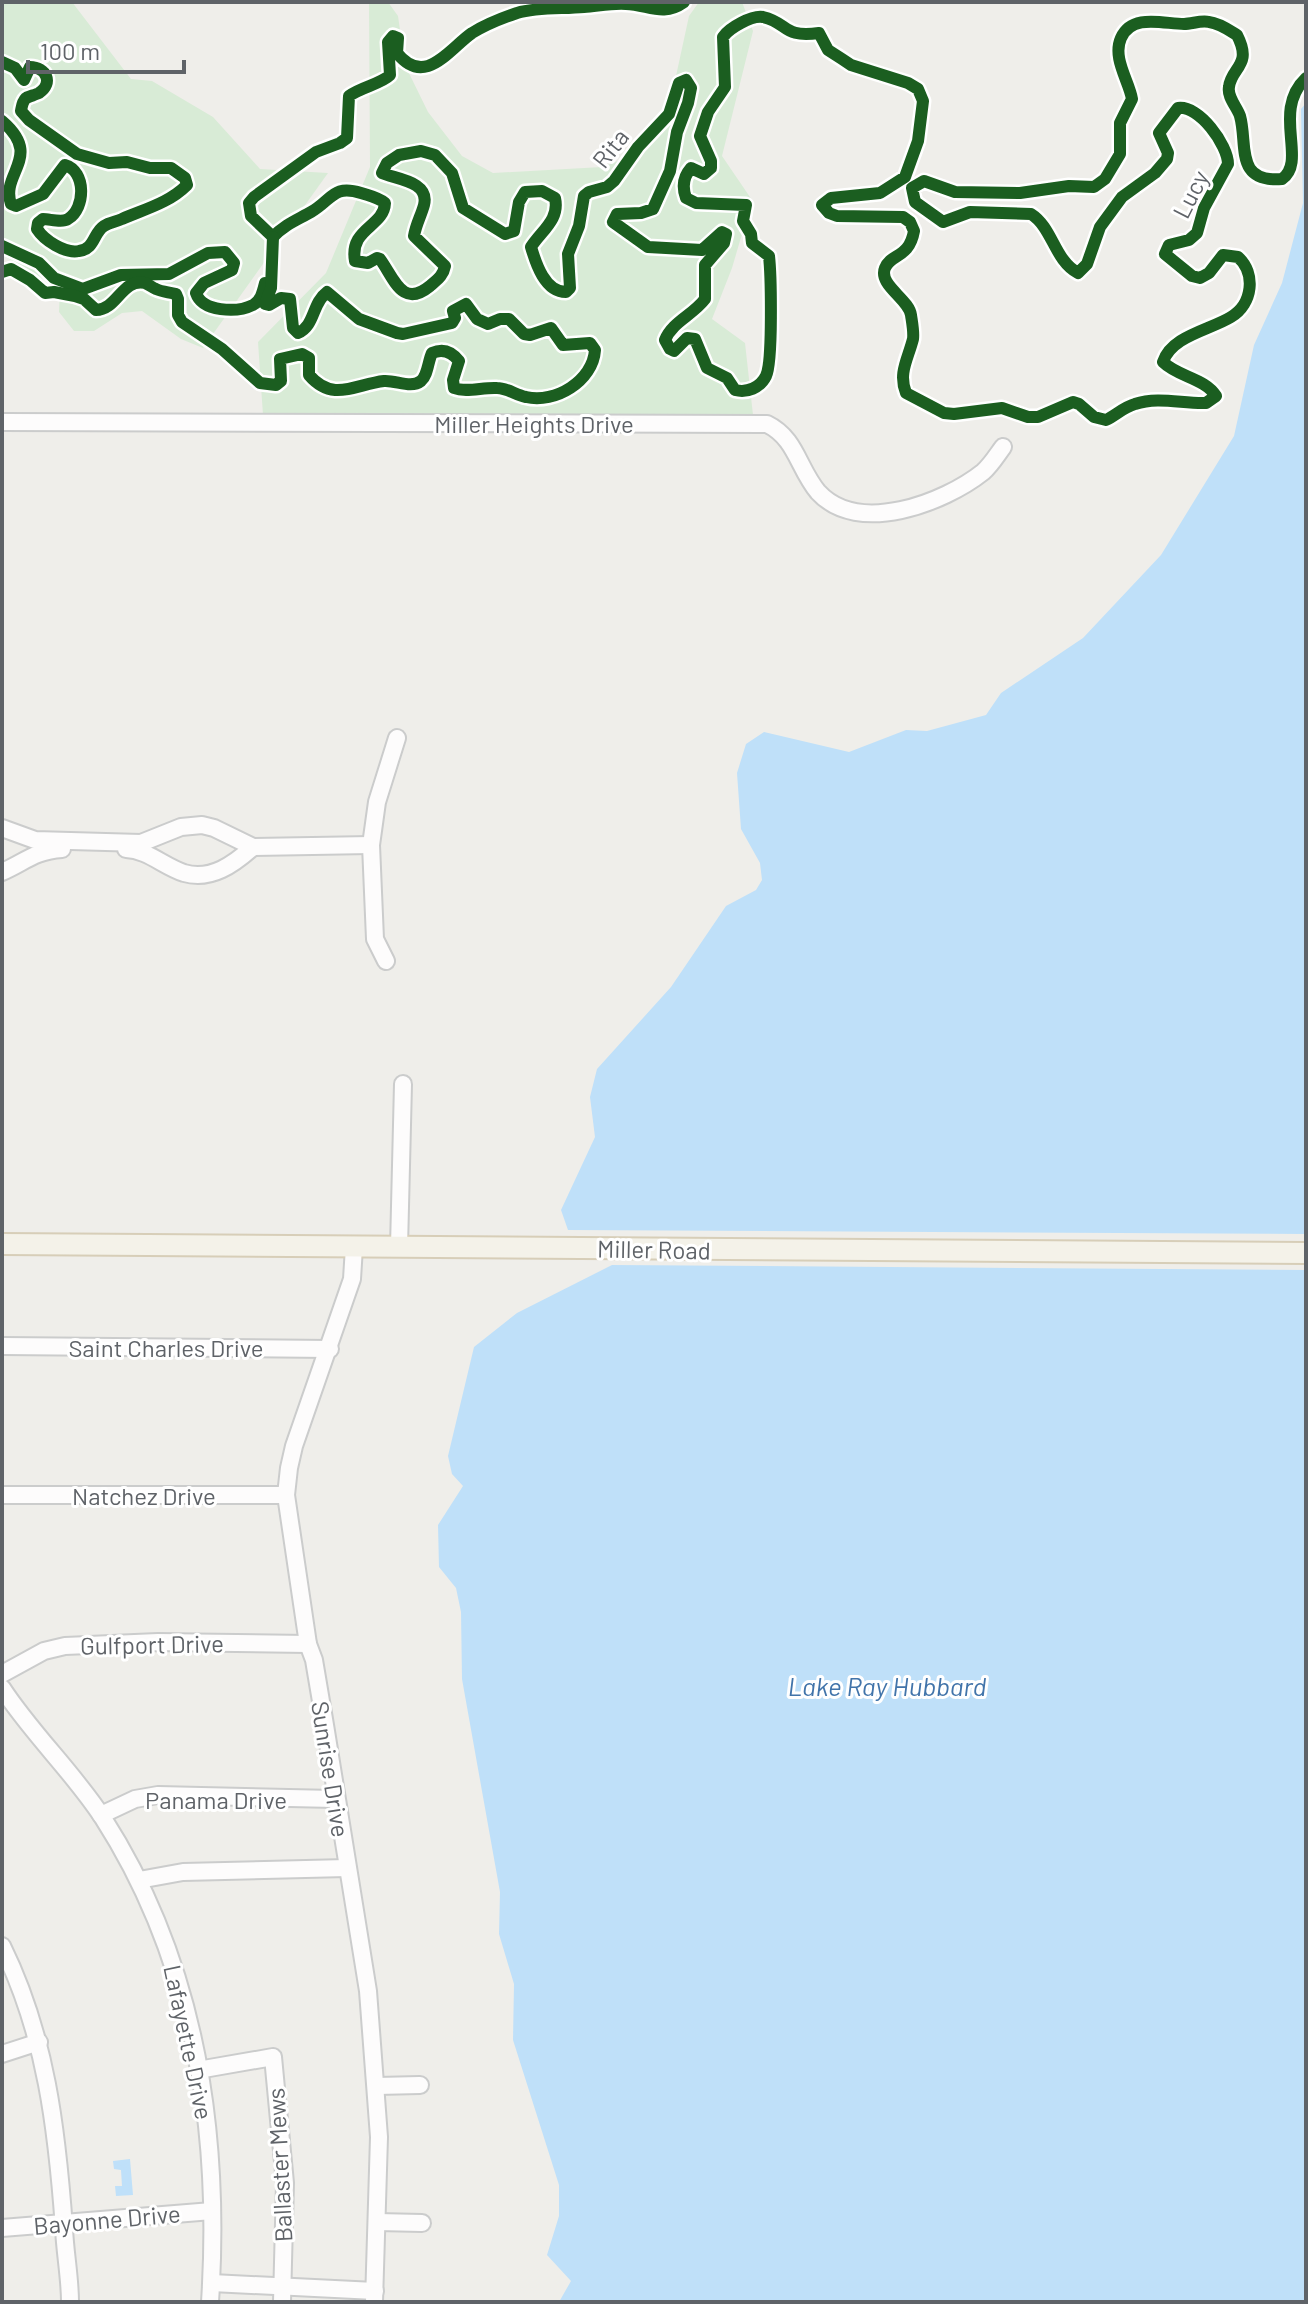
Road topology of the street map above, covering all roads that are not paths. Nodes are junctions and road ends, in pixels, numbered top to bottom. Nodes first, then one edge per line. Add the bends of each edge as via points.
1 (2, 422) edge
2 (1003, 447) dead end
3 (397, 738) dead end
4 (2, 828) edge
5 (85, 845) junction
6 (371, 845) junction
7 (253, 847) junction
8 (2, 872) edge
9 (386, 961) dead end
10 (403, 1084) dead end
11 (2, 1244) edge
12 (354, 1247) junction
13 (399, 1247) junction
14 (1306, 1253) edge
15 (2, 1346) edge
16 (330, 1349) junction
17 (2, 1495) edge
18 (286, 1495) junction
19 (308, 1644) junction
20 (2, 1674) edge
21 (2, 1688) edge
22 (335, 1799) junction
23 (101, 1815) junction
24 (347, 1868) junction
25 (139, 1880) junction
26 (2, 1946) edge
27 (39, 2042) junction
28 (2, 2054) edge
29 (198, 2070) junction
30 (420, 2085) dead end
31 (377, 2086) junction
32 (212, 2211) junction
33 (63, 2222) junction
34 (377, 2222) junction
35 (422, 2223) dead end
36 (2, 2228) edge
37 (212, 2283) junction
38 (282, 2294) edge
39 (375, 2297) edge
40 (70, 2302) edge
41 (210, 2302) edge

1 - 2 street, Miller Heights Drive via 767,424 782,431 801,470 821,495 849,511 883,514 938,499 985,471
3 - 6 street via 377,802
4 - 5 street via 35,840
5 - 7 street via 141,843 181,827 202,825
5 - 7 street via 138,849 185,873 203,874 222,870
5 - 8 street via 46,850
6 - 7 street
6 - 9 street via 375,939
10 - 13 street
11 - 12 main road, Miller Road
12 - 13 main road, Miller Road
12 - 16 street, Sunrise Drive via 352,1279
13 - 14 main road, Miller Road
15 - 16 street, Saint Charles Drive
16 - 18 street, Sunrise Drive via 294,1446
17 - 18 street, Natchez Drive
18 - 19 street, Sunrise Drive
19 - 20 street, Gulfport Drive via 75,1644 44,1651
19 - 22 street, Sunrise Drive
21 - 23 street, Lafayette Drive
22 - 23 street, Panama Drive via 158,1795
22 - 24 street, Sunrise Drive
23 - 25 street, Lafayette Drive
24 - 25 street via 183,1872
24 - 31 street, Sunrise Drive via 368,1991
25 - 29 street, Lafayette Drive via 176,1971
26 - 27 street
27 - 28 street
27 - 33 street via 56,2133
29 - 32 street, Lafayette Drive
29 - 38 street, Ballaster Mews via 273,2057 285,2183
30 - 31 street
31 - 34 street, Sunrise Drive
32 - 33 street, Bayonne Drive
32 - 37 street, Lafayette Drive
33 - 36 street, Bayonne Drive
33 - 40 street
34 - 35 street
34 - 39 street, Sunrise Drive
37 - 38 street
37 - 41 street, Lafayette Drive
38 - 39 street

